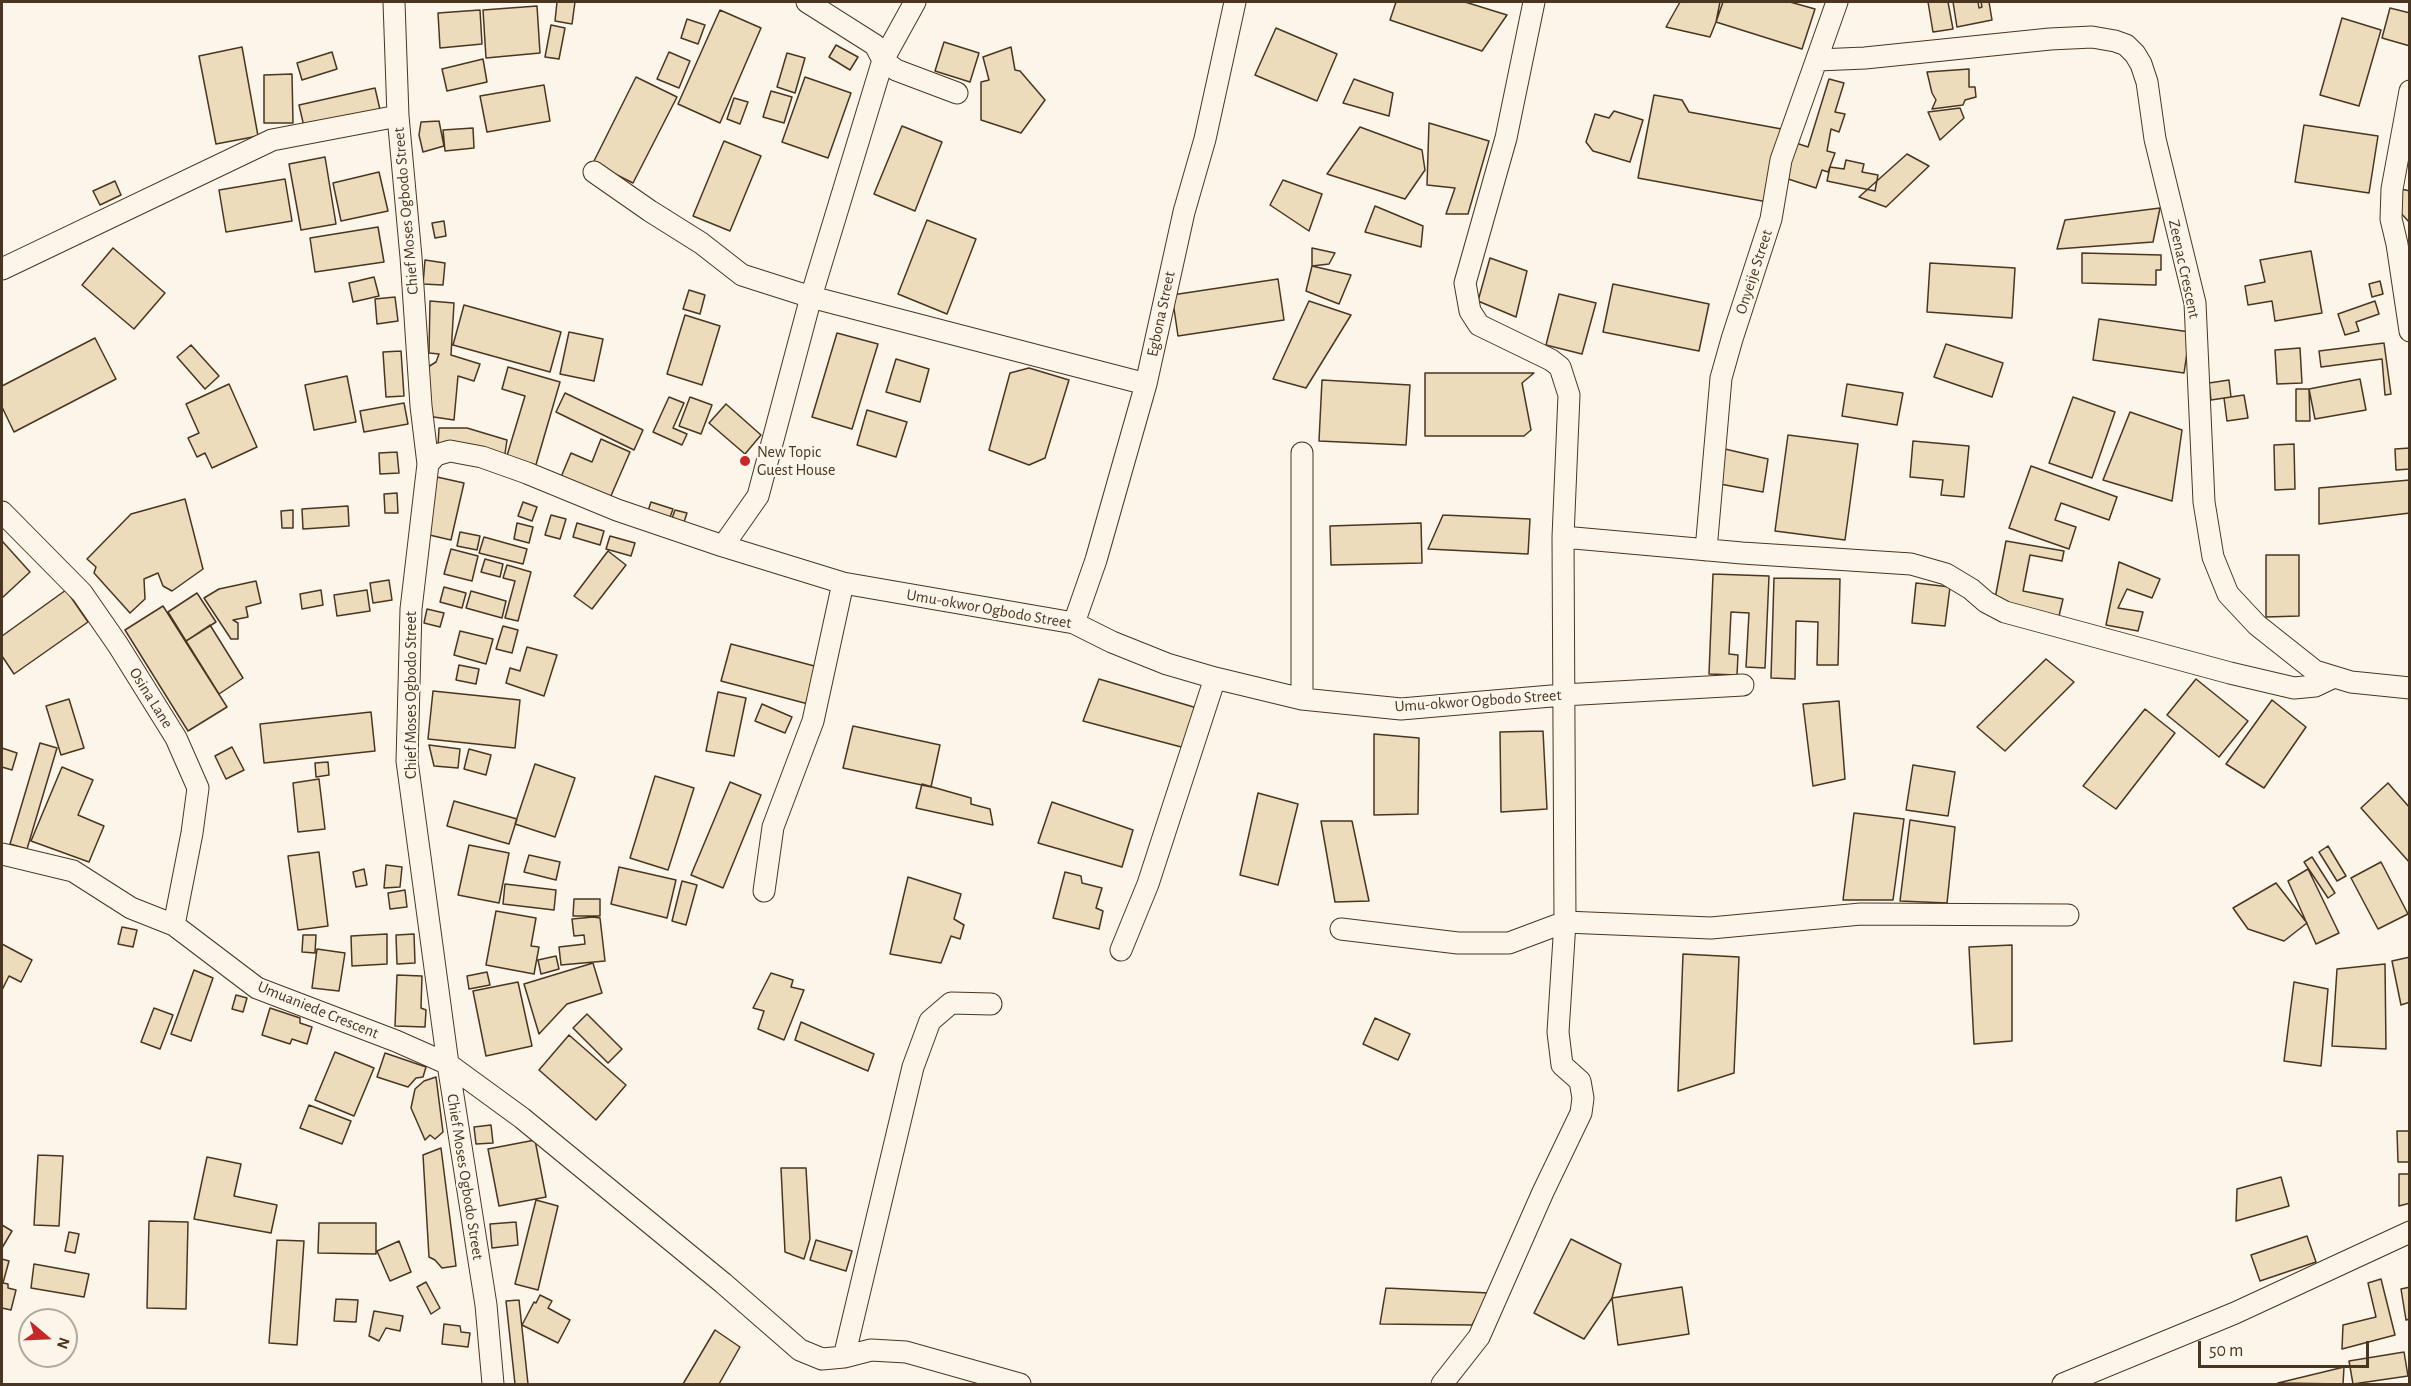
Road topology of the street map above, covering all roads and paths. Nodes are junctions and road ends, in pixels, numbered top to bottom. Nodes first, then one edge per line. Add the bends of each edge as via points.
1 (394, 2) edge
2 (807, 2) edge
3 (915, 2) edge
4 (1235, 2) edge
5 (1534, 2) edge
6 (1837, 2) edge
7 (883, 60) junction
8 (1818, 60) junction
9 (2409, 92) edge
10 (957, 93) dead end
11 (398, 117) junction
12 (594, 172) dead end
13 (2, 269) edge
14 (811, 297) junction
15 (2409, 331) edge
16 (1146, 384) junction
17 (1302, 453) dead end
18 (428, 464) junction
19 (2, 512) edge
20 (1563, 537) junction
21 (723, 546) junction
22 (1706, 550) junction
23 (843, 583) junction
24 (1074, 623) junction
25 (2334, 677) junction
26 (1215, 678) junction
27 (1743, 685) dead end
28 (2409, 688) edge
29 (1563, 695) junction
30 (1302, 699) junction
31 (2, 854) edge
32 (764, 891) dead end
33 (2068, 915) dead end
34 (1565, 922) junction
35 (174, 925) junction
36 (1341, 929) dead end
37 (1121, 950) dead end
38 (991, 1004) dead end
39 (448, 1064) junction
40 (2409, 1233) edge
41 (844, 1357) junction
42 (493, 1384) edge
43 (1020, 1384) edge
44 (1442, 1384) edge
45 (2063, 1384) edge

1 - 11 street, Chief Moses Ogbodo Street
2 - 7 street via 874,45
3 - 7 street
4 - 16 street, Egbona Street
5 - 20 street via 1506,138 1465,283 1470,311 1479,325 1560,367 1569,395
6 - 8 street, Onyeije Street
7 - 10 street
7 - 14 street
8 - 22 street, Onyeije Street via 1781,160 1771,219 1721,378
8 - 25 street, Zeenac Crescent via 2092,37 2120,43 2135,54 2147,82 2154,139 2195,303 2204,502 2213,557 2228,594 2257,625 2315,671
9 - 15 street via 2392,189 2391,219
11 - 13 street via 272,140
11 - 18 street, Chief Moses Ogbodo Street
12 - 14 street via 742,275
14 - 16 street
14 - 21 street via 758,496
16 - 24 street, Egbona Street
17 - 30 street
18 - 21 street, Umu-okwor Ogbodo Street via 436,455 450,451 482,457
18 - 39 street, Chief Moses Ogbodo Street via 411,609 407,761
19 - 35 street, Osina Lane via 82,593 176,738 198,788
20 - 22 street
20 - 29 street
21 - 23 street, Umu-okwor Ogbodo Street
22 - 25 street via 1911,564 1946,574 2005,612 2230,673 2294,688 2315,686
23 - 24 street, Umu-okwor Ogbodo Street
23 - 32 street via 813,721 773,827
24 - 26 street, Umu-okwor Ogbodo Street via 1156,660
25 - 28 street, Zeenac Crescent
26 - 30 street, Umu-okwor Ogbodo Street
26 - 37 street via 1148,884
27 - 29 street, Umu-okwor Ogbodo Street
29 - 30 street, Umu-okwor Ogbodo Street via 1401,709
29 - 34 street
31 - 35 street, Umuaniede Crescent via 73,871 131,908
33 - 34 street via 1861,914 1711,928
34 - 36 street via 1509,943 1458,943
34 - 44 street via 1558,1032 1562,1065 1580,1081 1581,1113 1479,1337
35 - 39 street, Umuaniede Crescent via 257,988
38 - 41 street via 951,1003 930,1021 913,1066
39 - 41 street, Umuaniede Crescent via 522,1118 800,1350 822,1359
39 - 42 street, Chief Moses Ogbodo Street via 486,1305
40 - 45 street via 2235,1313
41 - 43 street, Umuaniede Crescent via 871,1350 906,1352

